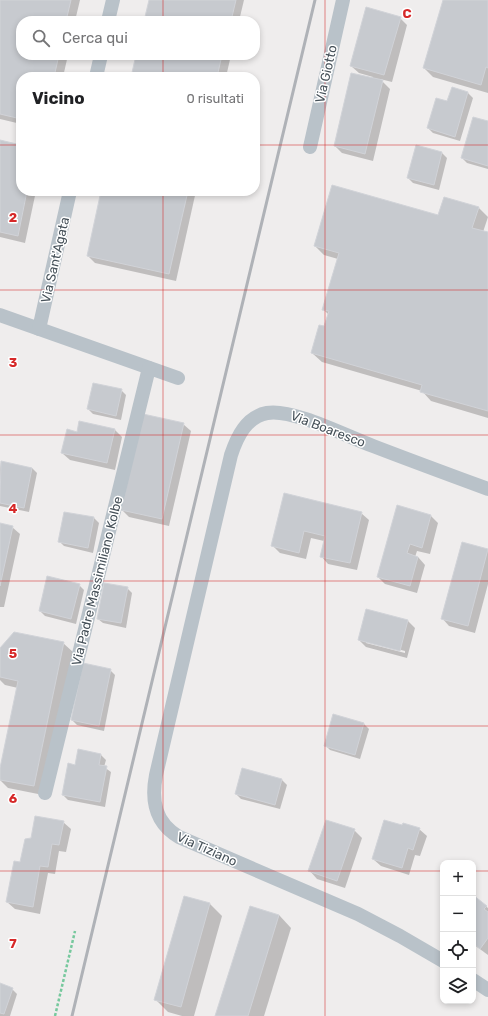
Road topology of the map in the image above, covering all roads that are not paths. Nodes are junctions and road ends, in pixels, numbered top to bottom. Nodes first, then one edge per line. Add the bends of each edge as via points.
1 (113, 0) edge
2 (343, 0) edge
3 (109, 16) edge
4 (100, 60) edge
5 (97, 72) edge
6 (310, 147) dead end
7 (69, 196) edge
8 (0, 314) edge
9 (39, 328) junction
10 (149, 368) junction
11 (178, 378) dead end
12 (488, 489) edge
13 (208, 550) joint
14 (45, 793) dead end
15 (440, 959) edge
16 (476, 982) edge
17 (488, 990) edge

1 - 3 street
2 - 6 street, Via Giotto
4 - 5 street
7 - 9 street, Via Sant'Agata
8 - 9 street
9 - 10 street
10 - 11 street
10 - 14 street, Via Padre Massimiliano Kolbe
12 - 13 street, Via Boaresco via 294,415 266,413 248,423 235,444
13 - 15 street, Via Tiziano via 155,781 154,796 162,823 170,832 187,841 358,914
16 - 17 street

